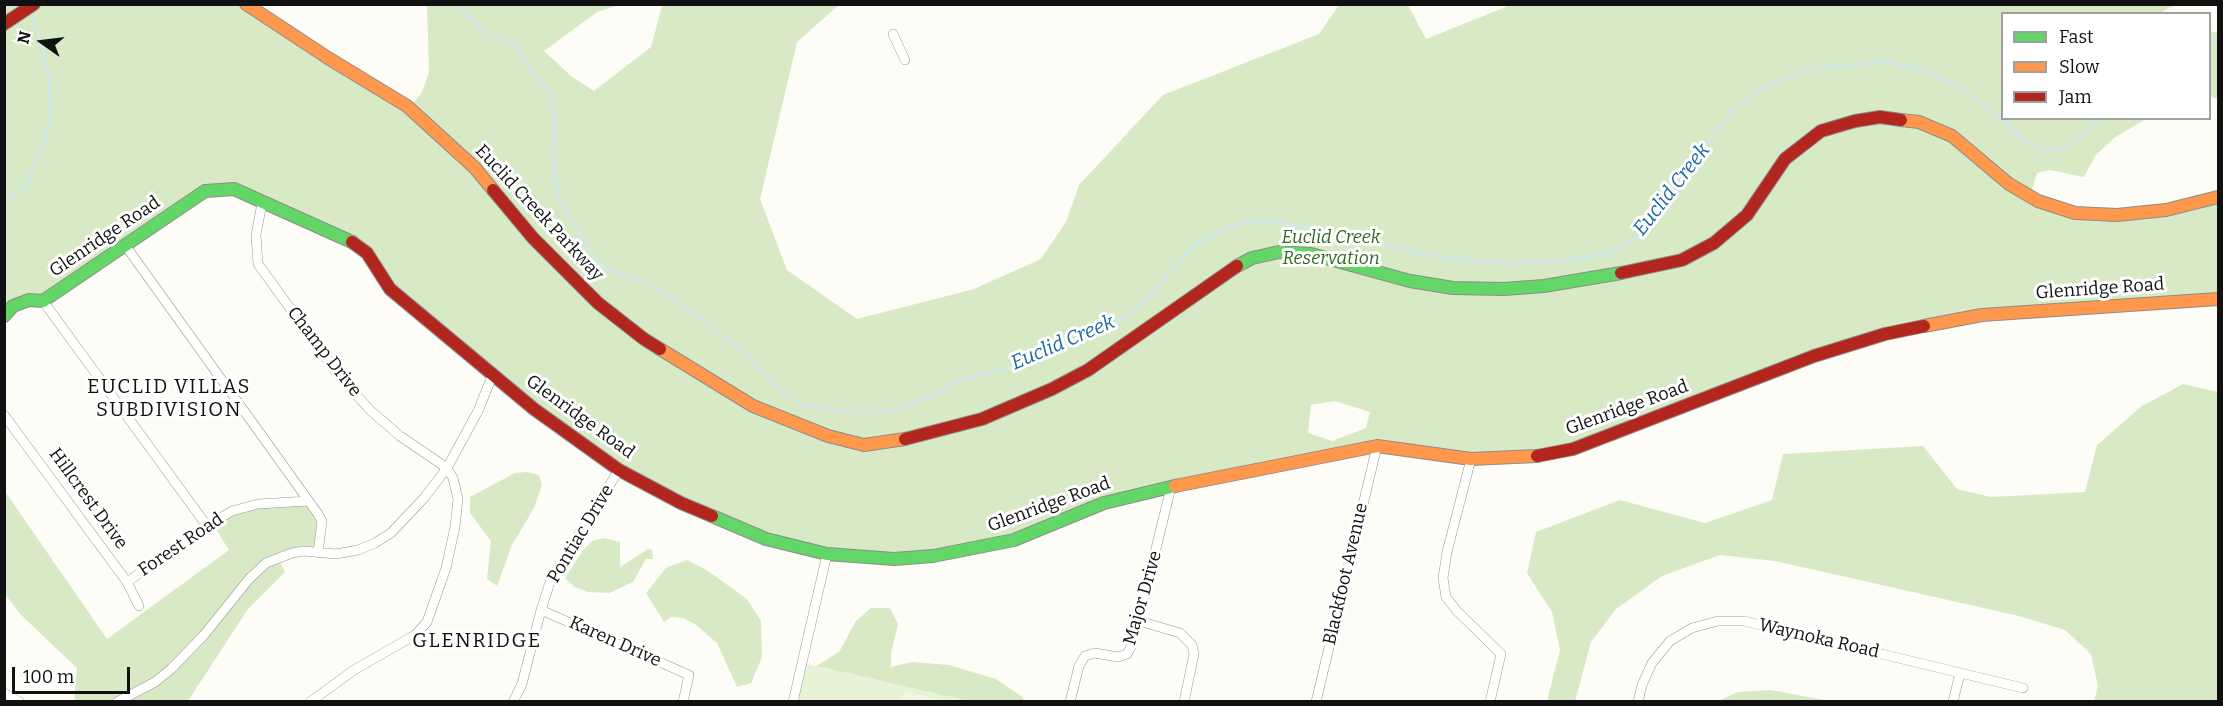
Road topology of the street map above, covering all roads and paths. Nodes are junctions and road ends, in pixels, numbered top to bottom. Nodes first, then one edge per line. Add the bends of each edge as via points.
1 (34, 4) edge
2 (246, 4) edge
3 (6, 23) edge
4 (893, 34) dead end
5 (905, 60) dead end
6 (2218, 196) edge
7 (262, 203) junction
8 (124, 245) junction
9 (2218, 299) edge
10 (43, 301) junction
11 (4, 316) edge
12 (493, 374) junction
13 (4, 415) edge
14 (1377, 446) junction
15 (1471, 459) junction
16 (447, 468) junction
17 (620, 470) junction
18 (1172, 487) junction
19 (308, 501) junction
20 (207, 526) junction
21 (318, 553) junction
22 (827, 554) junction
23 (127, 582) junction
24 (140, 606) dead end
25 (541, 610) junction
26 (1139, 621) junction
27 (1960, 673) junction
28 (2023, 688) dead end
29 (4, 693) edge
30 (21, 702) edge
31 (117, 702) edge
32 (310, 702) edge
33 (513, 702) edge
34 (683, 702) edge
35 (793, 702) edge
36 (1070, 702) edge
37 (1184, 702) edge
38 (1316, 702) edge
39 (1490, 702) edge
40 (1638, 702) edge
41 (1953, 702) edge

1 - 3 street
2 - 6 street, Euclid Creek Parkway via 411,108 475,168 533,238 598,303 644,339 753,406 828,436 864,445 899,441 972,422 1052,389 1088,370 1252,258 1279,252 1311,254 1410,281 1453,288 1504,289 1544,286 1682,260 1714,243 1747,215 1785,159 1802,145 1821,131 1855,121 1880,117 1919,122 1952,135 2009,184 2038,201 2075,213 2116,215 2166,210
4 - 5 street
7 - 8 street, Glenridge Road via 234,189 205,191
7 - 12 street, Glenridge Road via 356,244 367,253 390,289
7 - 16 street, Champ Drive via 255,235 258,264 339,376 371,411
8 - 10 street, Glenridge Road
8 - 19 street
9 - 15 street, Glenridge Road via 1982,315 1885,334 1814,356 1573,449 1533,457
10 - 11 street, Glenridge Road via 29,300 13,306
10 - 20 street
12 - 16 street
12 - 17 street, Glenridge Road via 534,409
13 - 23 street, Hillcrest Drive
14 - 15 street, Glenridge Road
14 - 18 street, Glenridge Road
14 - 38 street, Blackfoot Avenue
15 - 39 street via 1443,578 1446,597 1502,654
16 - 21 street via 404,520 383,538 358,550
16 - 32 street via 456,487 458,515 432,614 415,635 354,670
17 - 22 street, Glenridge Road via 681,503 766,539
17 - 25 street, Pontiac Drive via 551,579
18 - 22 street, Glenridge Road via 1104,503 1014,540 981,548 894,559
18 - 26 street, Major Drive
19 - 20 street, Forest Road via 258,504 232,511
19 - 21 street via 322,521
20 - 23 street, Forest Road
21 - 31 street via 292,552 266,563 171,669
22 - 35 street
23 - 24 street, Hillcrest Drive
25 - 33 street, Pontiac Drive via 522,684
25 - 34 street, Karen Drive via 689,675
26 - 36 street, Major Drive via 1127,654 1085,656
26 - 37 street via 1180,633 1192,645 1194,654
27 - 28 street, Waynoka Road
27 - 40 street, Waynoka Road via 1744,621 1718,621 1692,628 1670,641 1652,663
27 - 41 street
29 - 30 street

